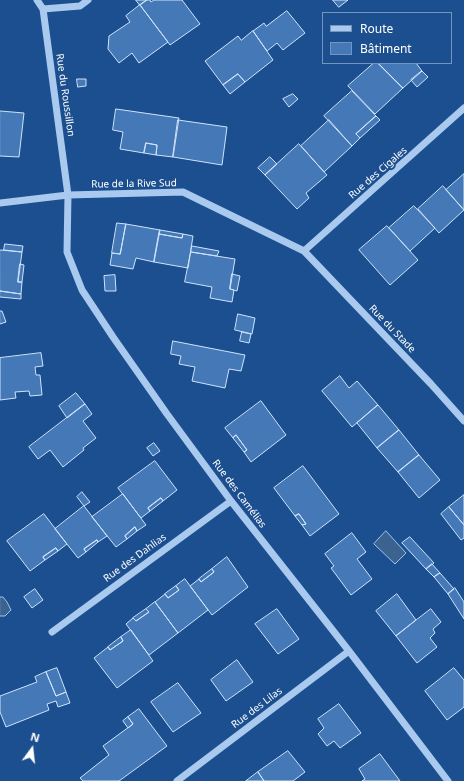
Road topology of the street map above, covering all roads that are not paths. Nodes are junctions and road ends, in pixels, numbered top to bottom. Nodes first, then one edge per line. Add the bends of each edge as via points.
1 (37, 0) edge
2 (88, 0) edge
3 (43, 9) junction
4 (464, 108) edge
5 (68, 195) junction
6 (0, 203) edge
7 (304, 251) junction
8 (464, 420) edge
9 (231, 500) junction
10 (52, 632) dead end
11 (349, 651) junction
12 (177, 781) edge
13 (448, 781) edge

1 - 3 street, Rue du Roussillon
2 - 3 street via 80,6
3 - 5 street, Rue du Roussillon
4 - 7 street, Rue des Cigales
5 - 6 street, Rue de la Rive Sud
5 - 7 street, Rue de la Rive Sud via 183,192
5 - 9 street, Rue des Camélias via 67,252 82,290 113,338
7 - 8 street, Rue du Stade
9 - 10 street, Rue des Dahlias
9 - 11 street, Rue des Camélias
11 - 12 street, Rue des Lilas
11 - 13 street, Rue des Camélias

